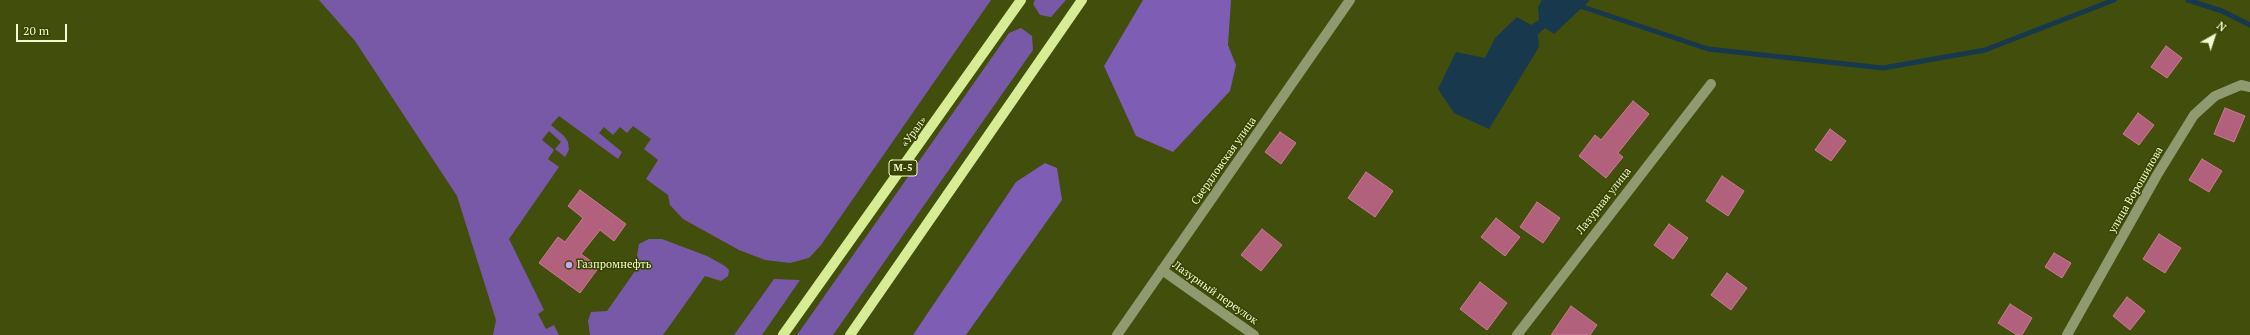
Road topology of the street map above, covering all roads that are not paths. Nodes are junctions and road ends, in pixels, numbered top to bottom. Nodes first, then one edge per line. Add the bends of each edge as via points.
1 (1021, 0) edge
2 (1082, 0) edge
3 (1350, 0) edge
4 (1711, 84) dead end
5 (2250, 87) edge
6 (1162, 270) junction
7 (783, 335) edge
8 (850, 335) edge
9 (1117, 335) edge
10 (1254, 335) edge
11 (1517, 335) edge
12 (2067, 335) edge

1 - 7 main road, «Урал» / М-5
2 - 8 main road
3 - 6 street, Свердловская улица
4 - 11 street, Лазурная улица
5 - 12 street, улица Ворошилова via 2241,85 2214,96 2194,115 2157,175
6 - 9 street, Свердловская улица
6 - 10 street, Лазурный переулок

